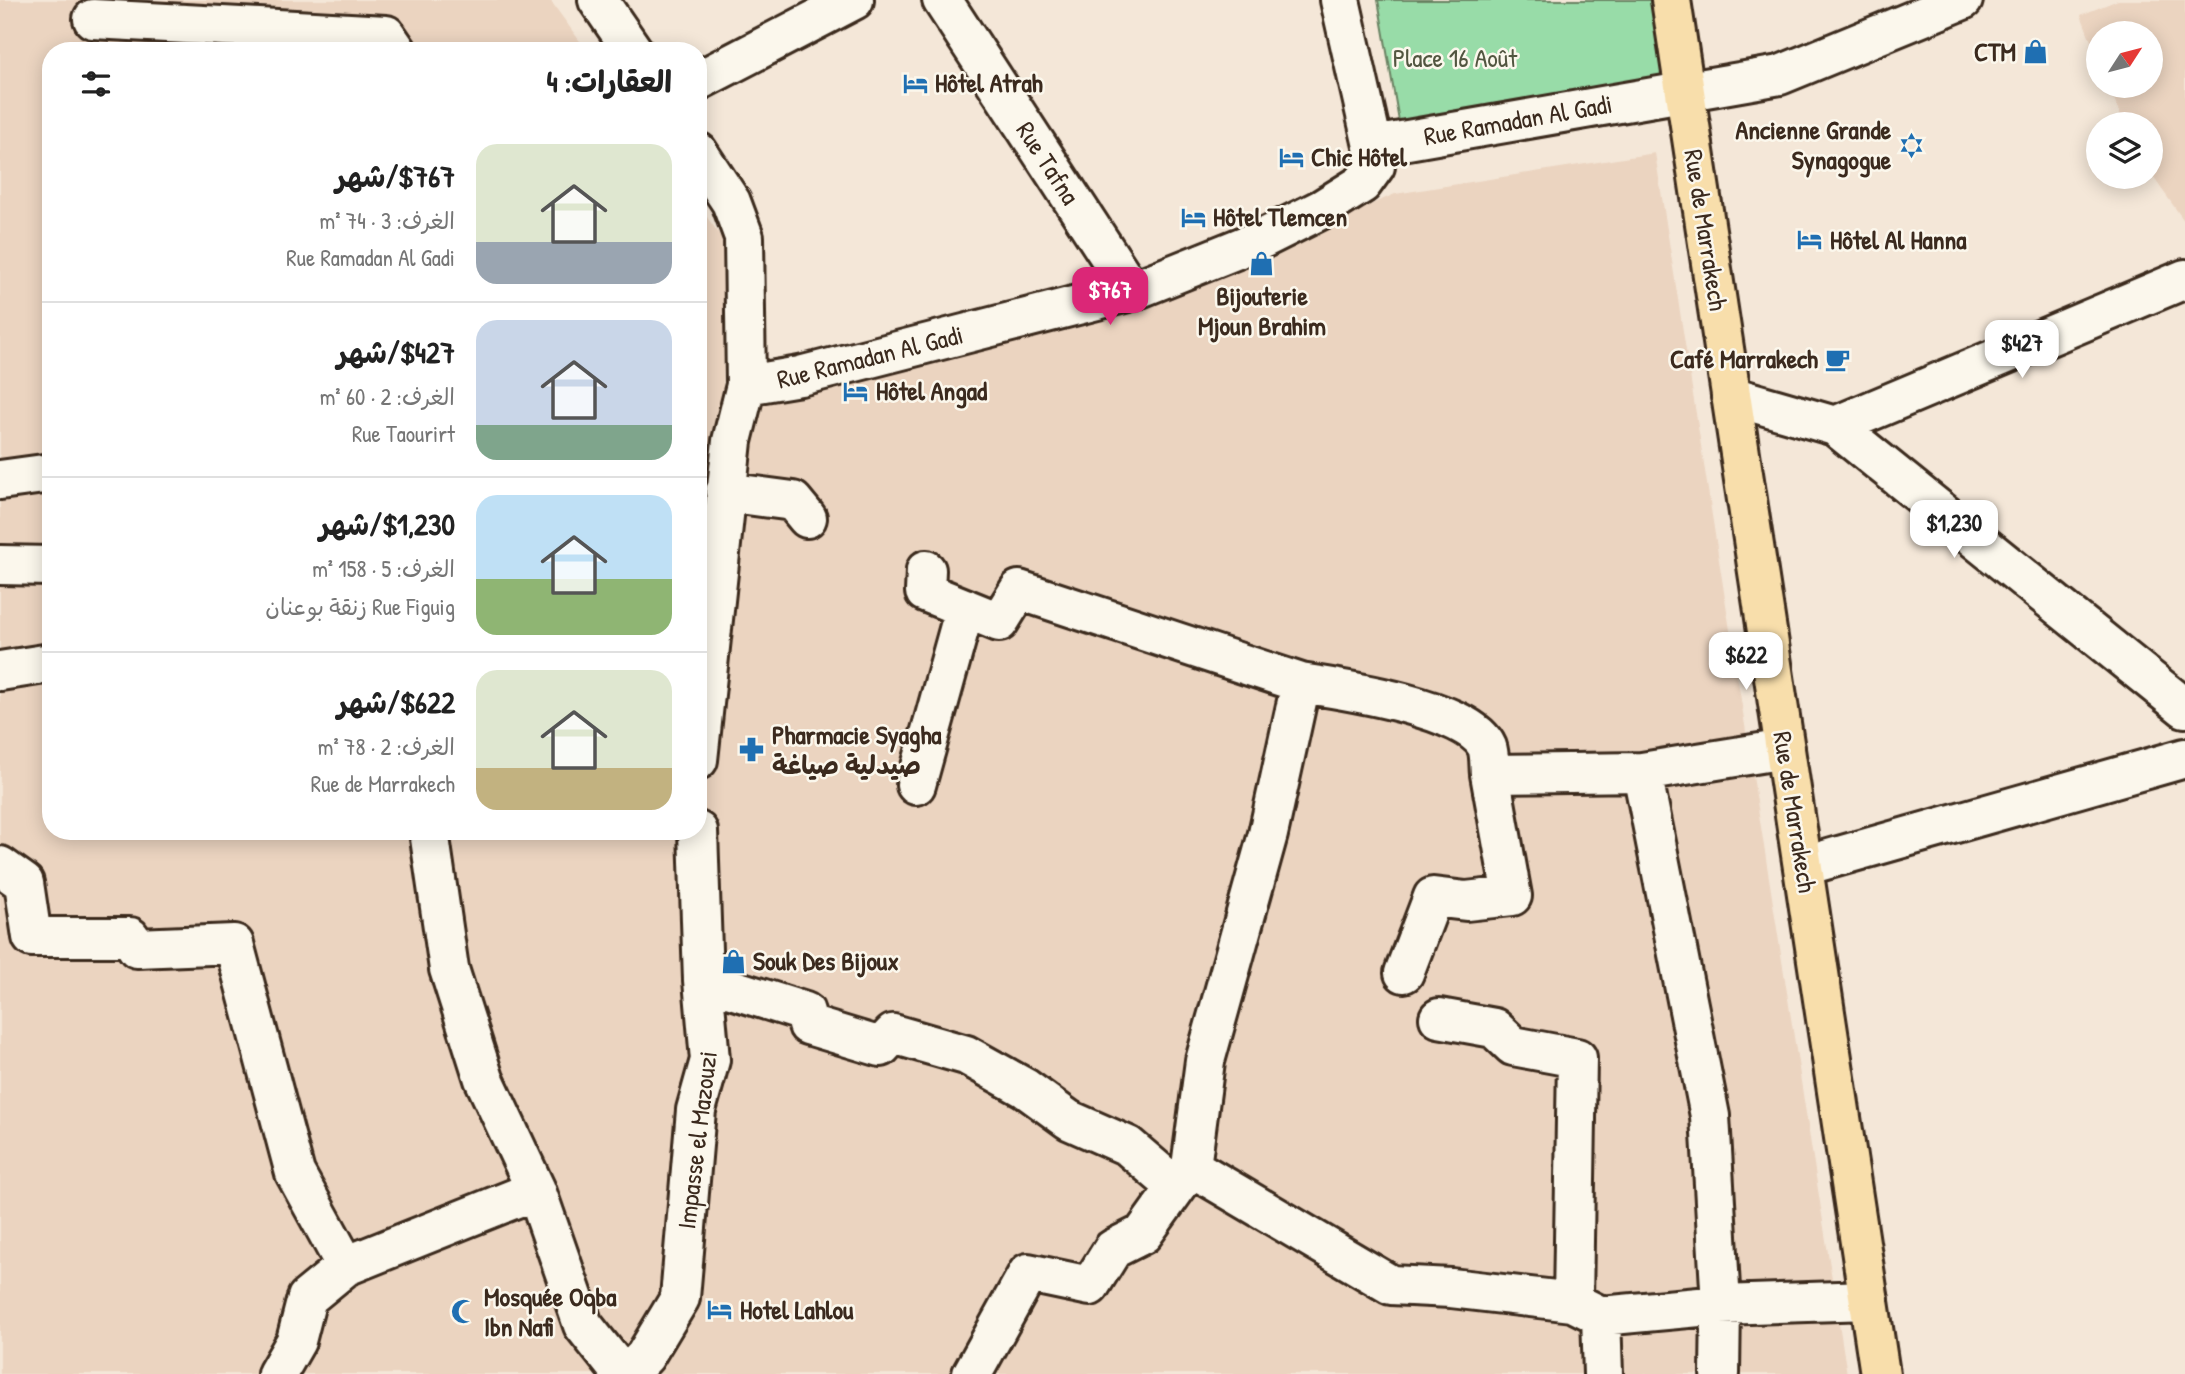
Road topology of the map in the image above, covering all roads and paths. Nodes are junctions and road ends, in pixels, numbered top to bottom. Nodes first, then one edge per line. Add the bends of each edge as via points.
1 (598, 0) edge
2 (853, 0) edge
3 (942, 0) edge
4 (1340, 0) edge
5 (1671, 0) edge
6 (1963, 0) edge
7 (93, 23) edge
8 (233, 39) edge
9 (390, 42) edge
10 (627, 42) edge
11 (707, 76) edge
12 (1685, 90) junction
13 (1373, 146) junction
14 (707, 166) edge
15 (2184, 282) edge
16 (1132, 291) junction
17 (746, 386) junction
18 (1731, 396) junction
19 (1835, 426) junction
20 (715, 442) edge
21 (42, 473) edge
22 (0, 480) edge
23 (725, 492) junction
24 (807, 518) dead end
25 (0, 565) edge
26 (42, 566) edge
27 (926, 570) dead end
28 (965, 608) junction
29 (707, 662) edge
30 (42, 664) edge
31 (0, 671) edge
32 (1301, 683) junction
33 (2185, 708) edge
34 (1785, 749) junction
35 (2185, 758) edge
36 (1642, 772) junction
37 (1490, 774) junction
38 (916, 785) dead end
39 (430, 840) edge
40 (698, 840) edge
41 (0, 866) edge
42 (1804, 866) junction
43 (1404, 973) dead end
44 (704, 980) junction
45 (1439, 1018) dead end
46 (1183, 1177) junction
47 (536, 1191) junction
48 (346, 1266) junction
49 (1869, 1300) junction
50 (1721, 1305) junction
51 (1587, 1309) junction
52 (632, 1368) edge
53 (276, 1374) edge
54 (972, 1374) edge
55 (1603, 1374) edge
56 (1720, 1374) edge
57 (1880, 1374) edge

1 - 10 street
2 - 11 street
3 - 16 street, Rue Tafna
4 - 13 street
5 - 12 main road, Rue de Marrakech
6 - 12 street, Rue Ramadan Al Gadi via 1780,75
7 - 8 street
8 - 9 street via 386,36
12 - 13 street, Rue Ramadan Al Gadi
12 - 18 main road, Rue de Marrakech
13 - 16 street, Rue Ramadan Al Gadi via 1376,166 1362,184 1322,209 1262,239
14 - 17 street via 731,202 744,237
15 - 19 street
16 - 17 street, Rue Ramadan Al Gadi
17 - 20 street
18 - 19 street
18 - 34 main road, Rue de Marrakech
19 - 33 street
20 - 23 street
21 - 22 street
23 - 24 street via 793,501
23 - 29 street
25 - 26 street
27 - 28 street via 925,592
28 - 32 street via 999,622 1019,590
28 - 38 street
30 - 31 street
32 - 37 street via 1344,689 1451,717 1482,740
32 - 46 street via 1268,834 1205,1061
34 - 36 street
34 - 42 main road, Rue de Marrakech
35 - 42 street
36 - 37 street
36 - 50 street via 1710,1116
37 - 43 street via 1512,895 1465,901 1433,897
39 - 47 street via 449,969 484,1079
40 - 44 street, Impasse el Mazouzi
41 - 48 street via 24,883 32,937 130,937 137,948 234,944 295,1173
42 - 49 main road, Rue de Marrakech
44 - 46 street via 805,1012 808,1026 881,1047 893,1034 966,1055 1025,1088 1069,1120
44 - 52 street, Impasse el Mazouzi via 710,1060 696,1110 680,1298
45 - 51 street via 1494,1028 1513,1046 1577,1058
46 - 51 street via 1391,1285 1451,1288
46 - 54 street via 1143,1234 1113,1249 1090,1286 1028,1273
47 - 48 street
47 - 52 street via 583,1325
48 - 53 street via 307,1298 296,1341
49 - 50 street
49 - 57 main road, Rue de Marrakech
50 - 51 street
50 - 56 street
51 - 55 street

